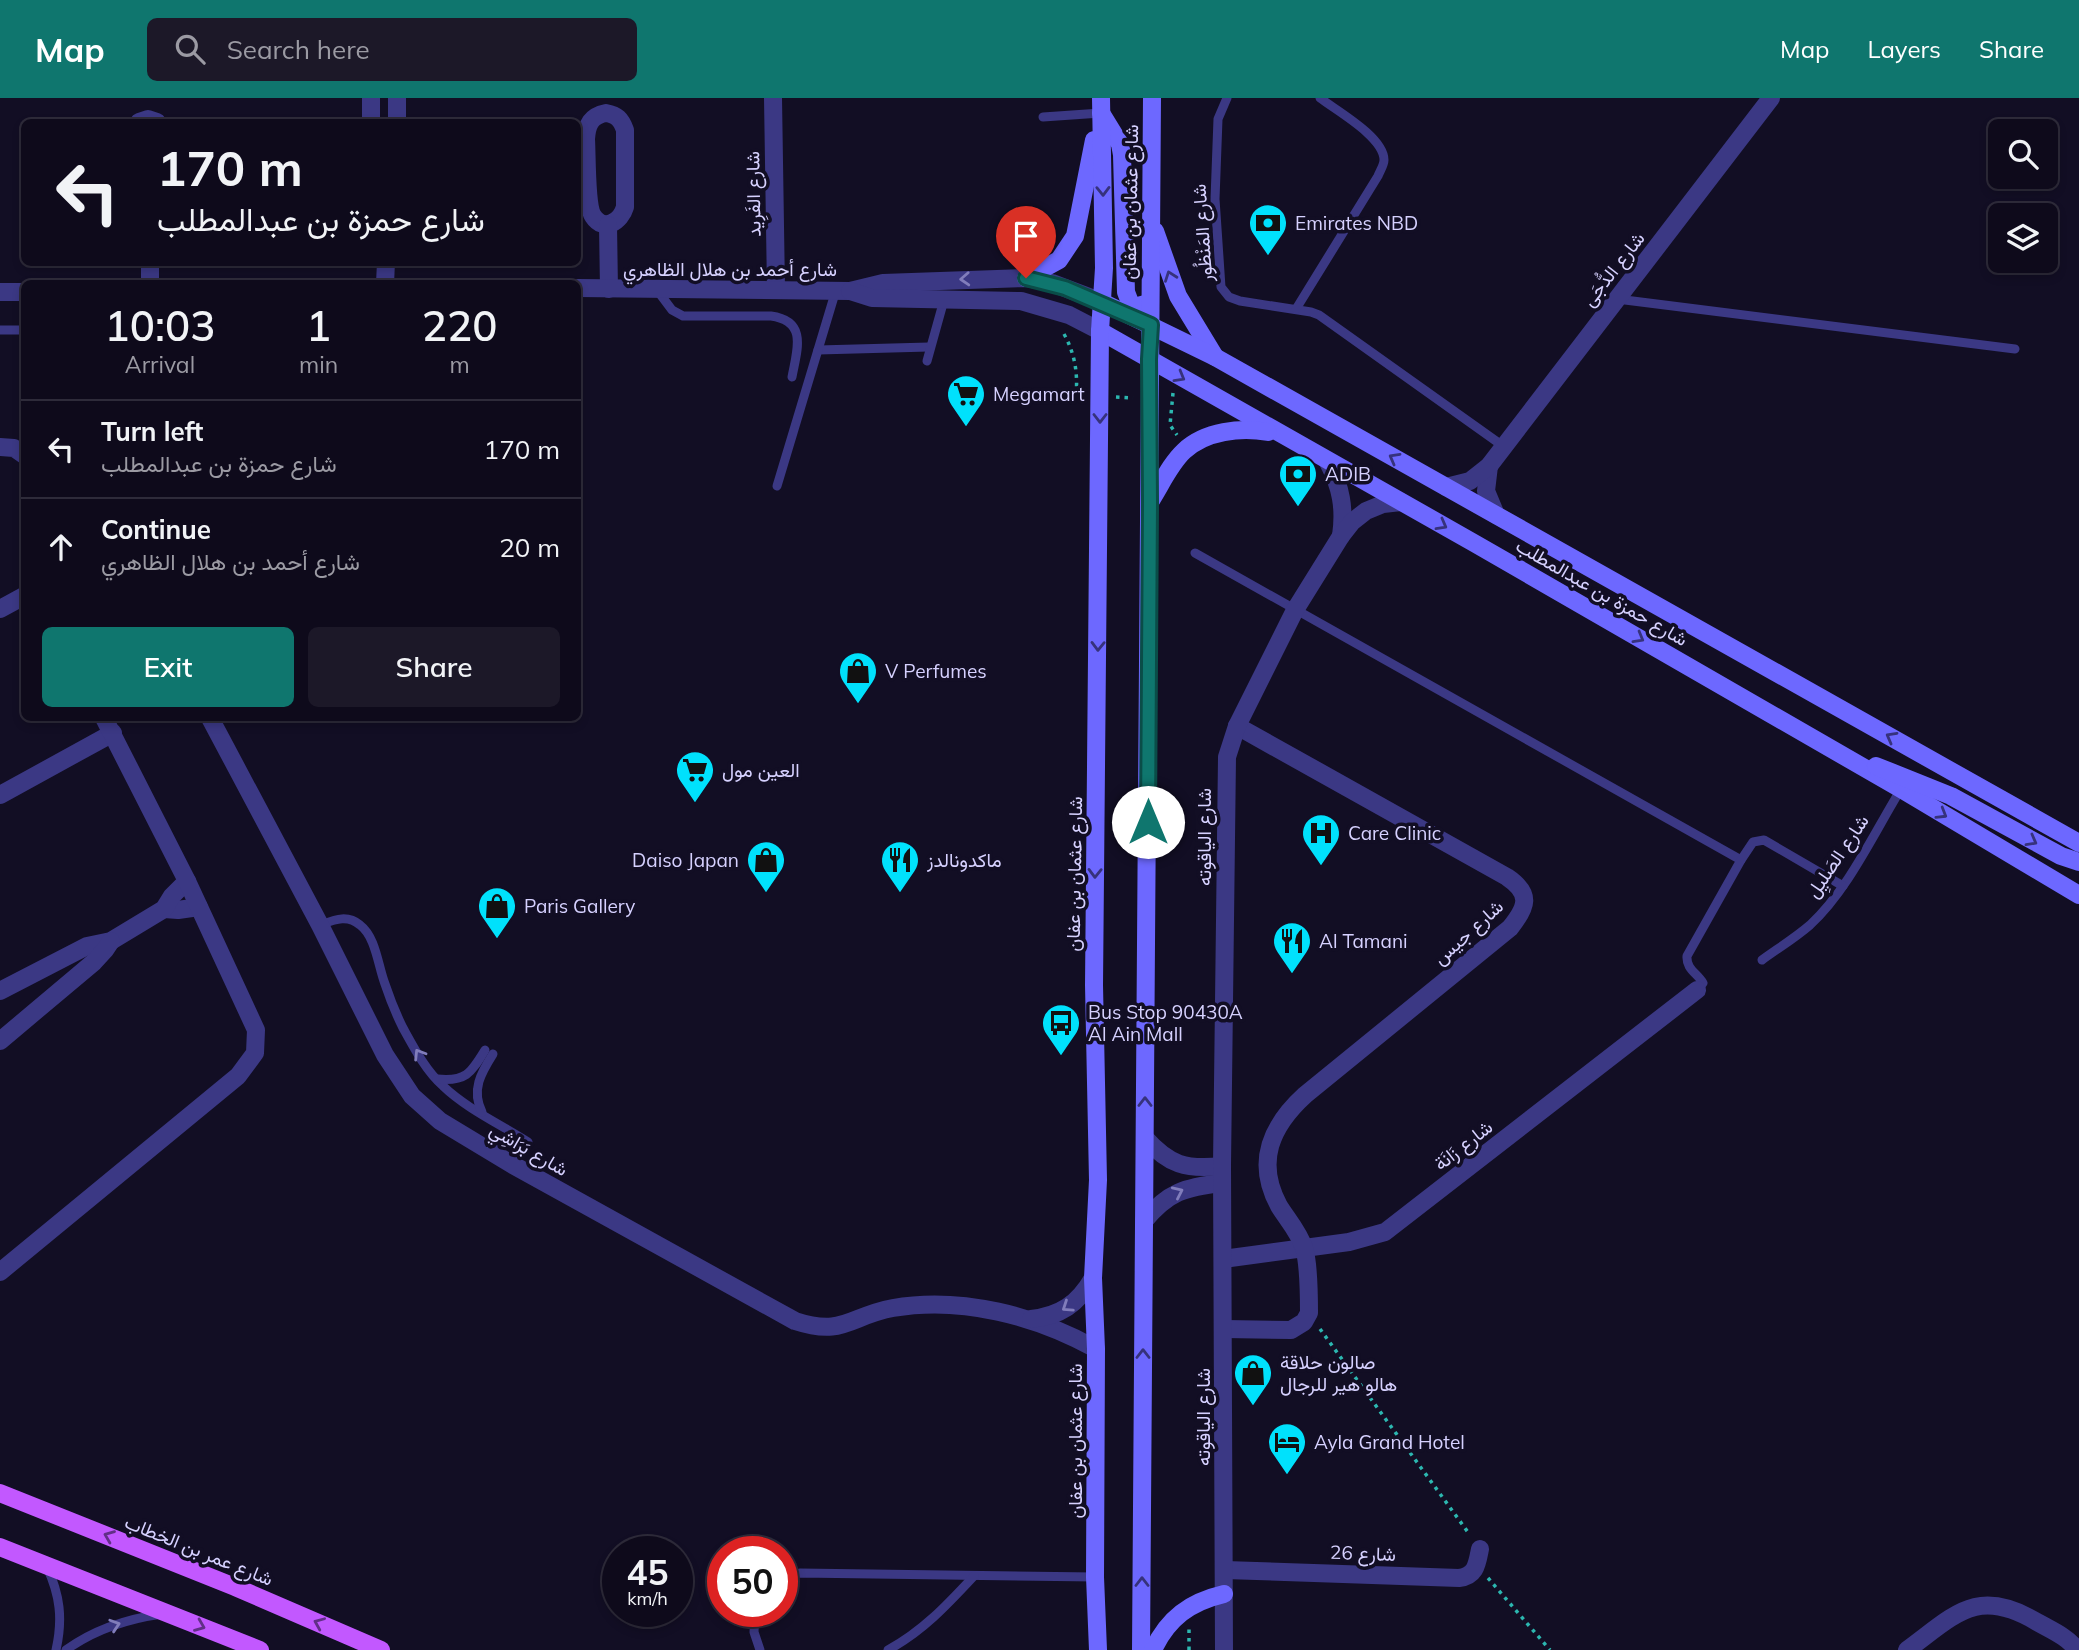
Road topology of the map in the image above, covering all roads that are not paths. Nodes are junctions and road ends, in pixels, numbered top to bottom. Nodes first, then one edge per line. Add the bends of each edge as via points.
1 (371, 98) edge
2 (397, 98) edge
3 (773, 98) edge
4 (1152, 98) edge
5 (1227, 98) edge
6 (1320, 98) edge
7 (1771, 98) edge
8 (1101, 105) edge
9 (1043, 117) dead end
10 (371, 119) edge
11 (397, 119) edge
12 (1150, 219) junction
13 (608, 225) junction
14 (1026, 278) junction
15 (581, 288) edge
16 (609, 289) junction
17 (656, 289) junction
18 (776, 290) junction
19 (843, 291) junction
20 (0, 292) edge
21 (21, 292) edge
22 (1617, 299) junction
23 (944, 300) junction
24 (1102, 302) junction
25 (1151, 302) junction
26 (1296, 309) junction
27 (1151, 325) junction
28 (0, 330) edge
29 (21, 330) edge
30 (1101, 331) junction
31 (929, 347) junction
32 (2015, 349) dead end
33 (818, 350) junction
34 (1215, 357) junction
35 (1149, 359) junction
36 (927, 361) dead end
37 (792, 377) dead end
38 (1279, 435) junction
39 (1503, 446) junction
40 (0, 447) edge
41 (21, 453) edge
42 (1328, 462) junction
43 (1489, 466) junction
44 (776, 486) dead end
45 (1446, 487) junction
46 (1150, 502) junction
47 (1401, 502) junction
48 (1496, 515) junction
49 (1340, 536) junction
50 (1195, 553) dead end
51 (21, 598) edge
52 (0, 609) edge
53 (1296, 610) junction
54 (212, 721) edge
55 (109, 725) edge
56 (1237, 726) junction
57 (1837, 752) junction
58 (1901, 789) junction
59 (0, 795) edge
60 (2077, 853) edge
61 (1741, 860) junction
62 (187, 881) junction
63 (2059, 883) junction
64 (1843, 886) junction
65 (2079, 895) edge
66 (199, 907) junction
67 (164, 909) junction
68 (320, 925) junction
69 (110, 941) junction
70 (1762, 960) dead end
71 (1697, 990) joint
72 (0, 991) edge
73 (0, 1041) edge
74 (437, 1079) junction
75 (483, 1114) junction
76 (1145, 1138) junction
77 (528, 1142) dead end
78 (1222, 1175) junction
79 (1144, 1221) junction
80 (1305, 1249) junction
81 (1223, 1259) junction
82 (0, 1272) edge
83 (1093, 1278) junction
84 (1031, 1319) junction
85 (1224, 1329) junction
86 (1096, 1349) junction
87 (0, 1493) edge
88 (0, 1547) edge
89 (1479, 1558) road end
90 (46, 1565) junction
91 (1225, 1570) junction
92 (798, 1574) edge
93 (974, 1576) junction
94 (1095, 1577) junction
95 (1224, 1594) junction
96 (170, 1613) junction
97 (754, 1627) edge
98 (56, 1650) edge
99 (66, 1650) edge
100 (260, 1650) edge
101 (382, 1650) edge
102 (760, 1650) edge
103 (888, 1650) edge
104 (1098, 1650) edge
105 (1141, 1650) edge
106 (1153, 1650) edge
107 (1224, 1650) edge
108 (1907, 1650) edge
109 (2077, 1650) edge

1 - 10 street
2 - 11 street
3 - 18 street, شارع الفَرِيد
4 - 12 main road, شارع عثمان بن عفان
5 - 26 lane, شارع المَنْظُور via 1219,119 1215,199 1221,287 1240,301
6 - 26 lane via 1371,136 1381,148 1384,162
7 - 22 street, شارع الدُّجَى
8 - 9 lane
8 - 14 main road via 1075,236 1059,260
8 -> 24 main road, شارع عثمان بن عفان
8 - 25 main road via 1122,155 1128,300 1138,306
12 - 25 main road, شارع عثمان بن عفان
34 -> 12 main road via 1178,296
13 - 13 street via 622,216 625,207 625,130 622,121 606,113 590,121 586,139 591,213
13 - 16 street, شارع أحمد بن هلال الظاهري
14 -> 19 street, شارع أحمد بن هلال الظاهري via 883,283
14 - 24 street, شارع أحمد بن هلال الظاهري
15 - 16 street, شارع أحمد بن هلال الظاهري
16 - 17 street, شارع أحمد بن هلال الظاهري
17 - 18 street, شارع أحمد بن هلال الظاهري
17 - 37 lane via 672,310 683,316 784,319 794,328 798,341
18 - 19 street, شارع أحمد بن هلال الظاهري
19 - 23 street, شارع أحمد بن هلال الظاهري via 872,298
19 - 33 lane
20 - 21 street
22 - 32 lane
22 - 39 street, شارع الدُّجَى
23 - 30 street, شارع أحمد بن هلال الظاهري via 1021,301 1069,315
23 - 31 lane
24 - 27 main road, شارع حمزة بن عبدالمطلب
24 - 30 main road, شارع عثمان بن عفان
25 - 27 main road, شارع عثمان بن عفان
26 - 39 lane, شارع المَنْظُور via 1328,320
27 - 34 main road, شارع حمزة بن عبدالمطلب
27 - 35 main road, شارع عثمان بن عفان
28 - 29 lane
30 - 35 main road, شارع حمزة بن عبدالمطلب
30 -> 83 main road, شارع عثمان بن عفان via 1094,985 1098,1180
31 - 33 lane
31 - 36 lane
33 - 44 lane
45 -> 34 main road, شارع حمزة بن عبدالمطلب
35 -> 38 main road, شارع حمزة بن عبدالمطلب
35 - 46 main road, شارع عثمان بن عفان
38 - 42 main road, شارع حمزة بن عبدالمطلب
38 - 46 main road via 1236,429 1209,437 1186,449
39 - 43 street, شارع الدُّجَى
40 - 41 street
42 - 47 main road, شارع حمزة بن عبدالمطلب
42 - 49 street, شارع الياقوته via 1342,497
43 - 45 street, شارع الدُّجَى via 1470,481
43 - 48 street via 1486,491
45 - 48 main road, شارع حمزة بن عبدالمطلب
76 -> 46 main road, شارع عثمان بن عفان
47 - 49 street, شارع الياقوته via 1366,511
47 -> 57 main road, شارع حمزة بن عبدالمطلب
60 -> 48 main road, شارع حمزة بن عبدالمطلب
49 - 53 street, شارع الياقوته
50 - 53 lane
51 - 52 street
53 - 56 street, شارع الياقوته
53 - 61 lane
54 - 68 street, شارع بَرَاشِي
55 - 59 street
55 - 62 street
56 - 78 street, شارع الياقوته via 1225,769
56 - 80 street, شارع جيس via 1507,877 1522,890 1525,900 1510,928 1305,1095 1281,1121 1267,1160 1269,1182
57 - 58 main road, شارع حمزة بن عبدالمطلب
57 -> 60 main road via 1909,777
58 -> 63 main road, شارع حمزة بن عبدالمطلب
58 - 64 lane, شارع الصَليِل
60 - 63 main road
61 - 64 lane via 1753,842 1764,839
61 - 71 lane via 1687,956 1690,968 1703,983
62 - 66 street
62 - 67 street
63 - 65 main road, شارع حمزة بن عبدالمطلب
64 - 70 lane, شارع الصَليِل via 1810,925
66 - 67 street
66 - 82 street via 256,1030 255,1053 238,1076
67 - 69 street
74 -> 68 lane via 399,1019 366,931 352,920 338,918
68 - 84 street, شارع بَرَاشِي via 394,1072 425,1109 513,1166 738,1291 814,1328 841,1326 872,1313 911,1306 960,1306
69 - 72 street via 87,946
69 - 73 street via 94,962
71 - 80 street, شارع زَانَة via 1385,1232
74 - 75 lane
74 - 75 lane via 466,1076 489,1052 477,1083
75 - 77 lane
76 - 78 street via 1173,1162
76 - 79 main road, شارع عثمان بن عفان
79 -> 78 street via 1172,1194
78 - 81 street, شارع الياقوته
105 -> 79 main road, شارع عثمان بن عفان
80 - 81 street, شارع زَانَة
80 - 85 street via 1309,1313 1304,1322 1291,1330
81 - 85 street, شارع الياقوته
83 -> 84 street, شارع بَرَاشِي via 1085,1292 1061,1312
83 - 86 main road, شارع عثمان بن عفان
84 - 86 street, شارع بَرَاشِي
85 - 91 street, شارع الياقوته
86 - 94 main road, شارع عثمان بن عفان
101 -> 87 main road, شارع عمر بن الخطاب
88 - 90 main road
89 - 91 street, شارع 26 via 1470,1575 1459,1578
90 - 96 main road
90 - 98 lane via 61,1610
91 - 95 street, شارع الياقوته
92 - 93 lane
93 - 94 lane
93 - 103 lane via 923,1628
94 - 104 main road, شارع عثمان بن عفان
95 - 106 main road via 1206,1598 1175,1617
95 - 107 street, شارع الياقوته
99 -> 96 lane via 108,1626
96 -> 100 main road
97 - 102 lane
108 - 109 street via 1953,1616 1981,1604 2029,1617

